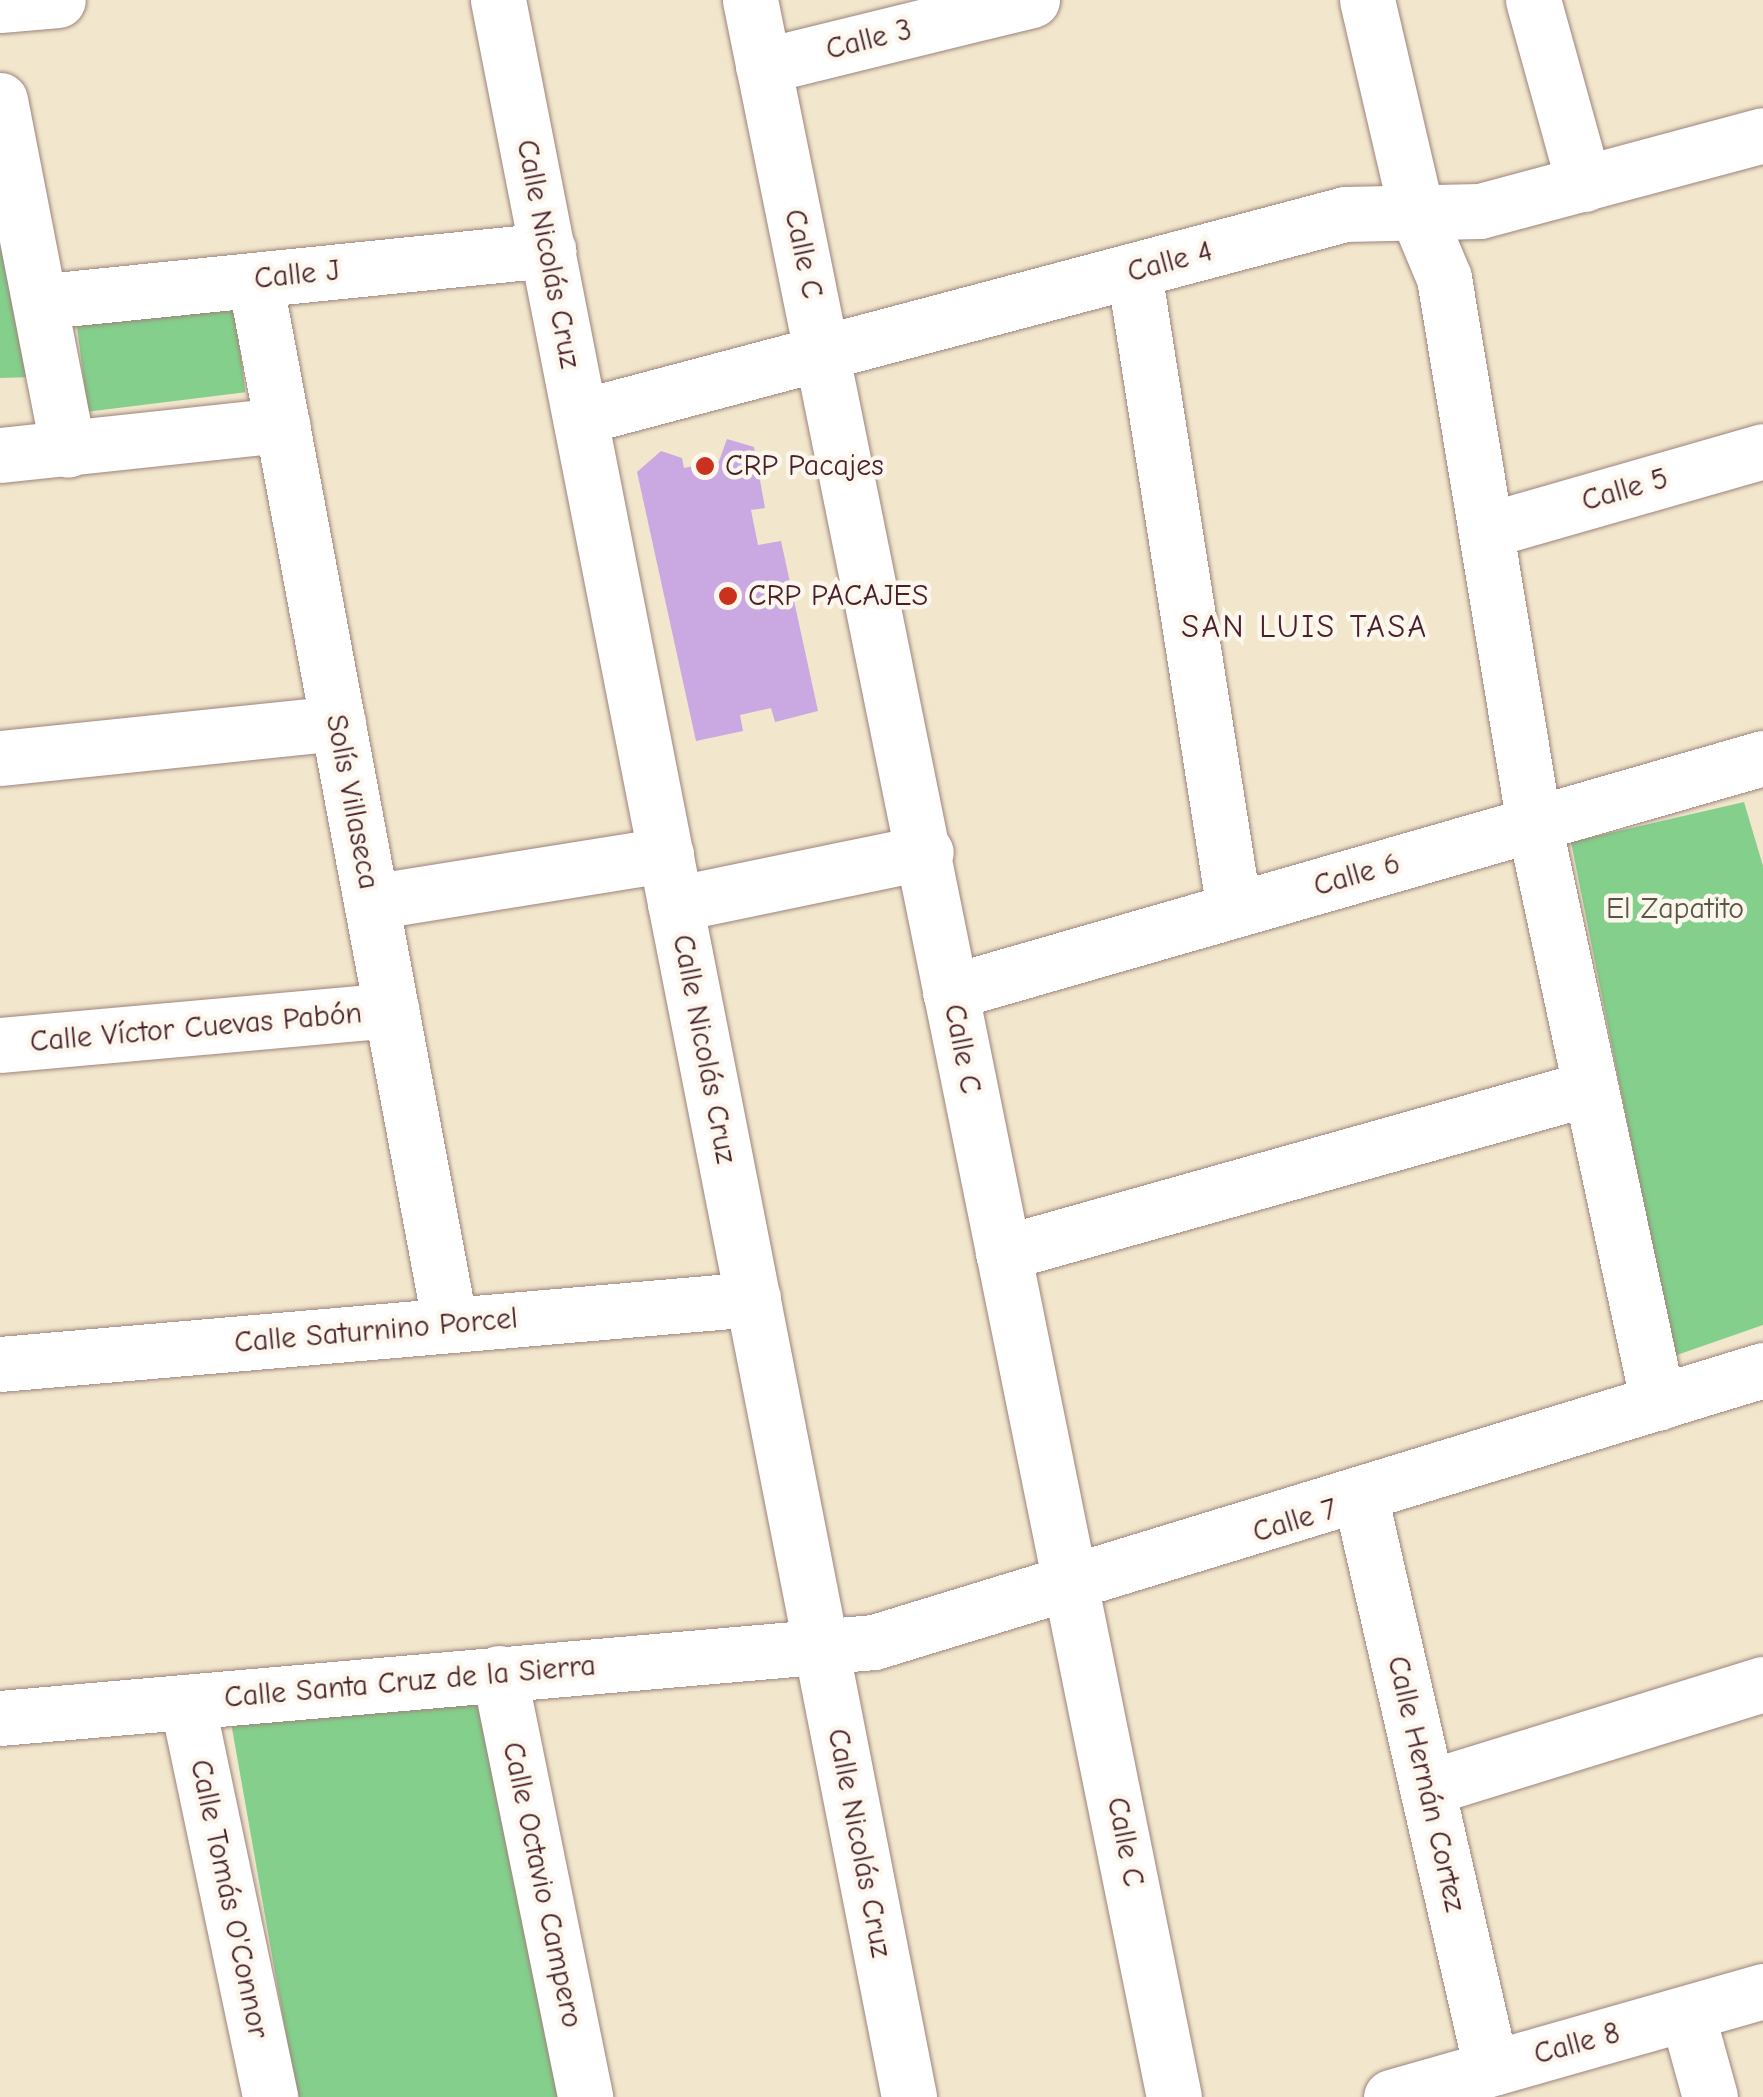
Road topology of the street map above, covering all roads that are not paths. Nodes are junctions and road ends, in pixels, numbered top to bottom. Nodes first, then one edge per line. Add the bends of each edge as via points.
1 (58, 0) edge
2 (498, 0) edge
3 (750, 0) edge
4 (1032, 0) edge
5 (1367, 0) edge
6 (1532, 0) edge
7 (0, 5) edge
8 (764, 66) junction
9 (0, 100) edge
10 (1763, 134) edge
11 (1584, 184) junction
12 (1416, 210) junction
13 (548, 250) junction
14 (1134, 272) junction
15 (255, 280) junction
16 (46, 302) junction
17 (824, 356) junction
18 (580, 416) junction
19 (282, 425) junction
20 (68, 450) junction
21 (1763, 451) edge
22 (0, 455) edge
23 (1488, 530) junction
24 (338, 723) junction
25 (0, 758) edge
26 (1760, 770) edge
27 (1534, 824) junction
28 (926, 852) junction
29 (671, 879) junction
30 (371, 902) junction
31 (1234, 910) junction
32 (950, 992) junction
33 (391, 1010) junction
34 (0, 1045) edge
35 (1586, 1089) junction
36 (1004, 1253) junction
37 (753, 1299) junction
38 (450, 1325) junction
39 (0, 1364) edge
40 (1763, 1370) edge
41 (1658, 1404) junction
42 (1361, 1500) junction
43 (1076, 1588) junction
44 (820, 1646) junction
45 (499, 1674) junction
46 (1763, 1684) edge
47 (187, 1702) junction
48 (0, 1718) edge
49 (1427, 1788) junction
50 (1763, 1991) edge
51 (1687, 2014) junction
52 (1492, 2068) junction
53 (270, 2097) edge
54 (586, 2097) edge
55 (910, 2097) edge
56 (1174, 2097) edge
57 (1391, 2097) edge
58 (1710, 2097) edge

1 - 7 street
2 - 13 street, Calle Nicolás Cruz
3 - 8 street, Calle C
4 - 8 street, Calle 3
5 - 12 street
6 - 11 street
8 - 17 street, Calle C
9 - 16 street
10 - 11 street, Calle 4
11 - 12 street, Calle 4 via 1480,212
12 - 14 street, Calle 4 via 1344,214
12 - 23 street via 1444,278
13 - 15 street, Calle J
13 - 18 street, Calle Nicolás Cruz
14 - 17 street, Calle 4
14 - 31 street
15 - 16 street, Calle J
15 - 19 street, Solís Villaseca
16 - 20 street
17 - 18 street, Calle 4
17 - 28 street, Calle C
18 - 29 street, Calle Nicolás Cruz
19 - 20 street
19 - 24 street, Solís Villaseca
20 - 22 street
21 - 23 street, Calle 5
23 - 27 street
24 - 25 street
24 - 30 street, Solís Villaseca
26 - 27 street, Calle 6
27 - 31 street, Calle 6
27 - 35 street
28 - 29 street
28 - 32 street, Calle C
29 - 30 street
29 - 37 street, Calle Nicolás Cruz
30 - 33 street, Solís Villaseca
31 - 32 street, Calle 6
32 - 36 street, Calle C
33 - 34 street, Calle Víctor Cuevas Pabón
33 - 38 street, Solís Villaseca
35 - 36 street
35 - 41 street
36 - 43 street, Calle C
37 - 38 street, Calle Saturnino Porcel
37 - 44 street, Calle Nicolás Cruz
38 - 39 street, Calle Saturnino Porcel
40 - 41 street, Calle 7
41 - 42 street, Calle 7
42 - 43 street, Calle 7
42 - 49 street, Calle Hernán Cortez
43 - 44 street, Calle 7 via 906,1635
43 - 56 street, Calle C
44 - 45 street, Calle Santa Cruz de la Sierra
44 - 55 street, Calle Nicolás Cruz
45 - 47 street, Calle Santa Cruz de la Sierra
45 - 54 street, Calle Octavio Campero
46 - 49 street
47 - 48 street, Calle Santa Cruz de la Sierra
47 - 53 street, Calle Tomás O'Connor
49 - 52 street, Calle Hernán Cortez
50 - 51 street, Calle 8
51 - 52 street, Calle 8
51 - 58 street
52 - 57 street, Calle 8

